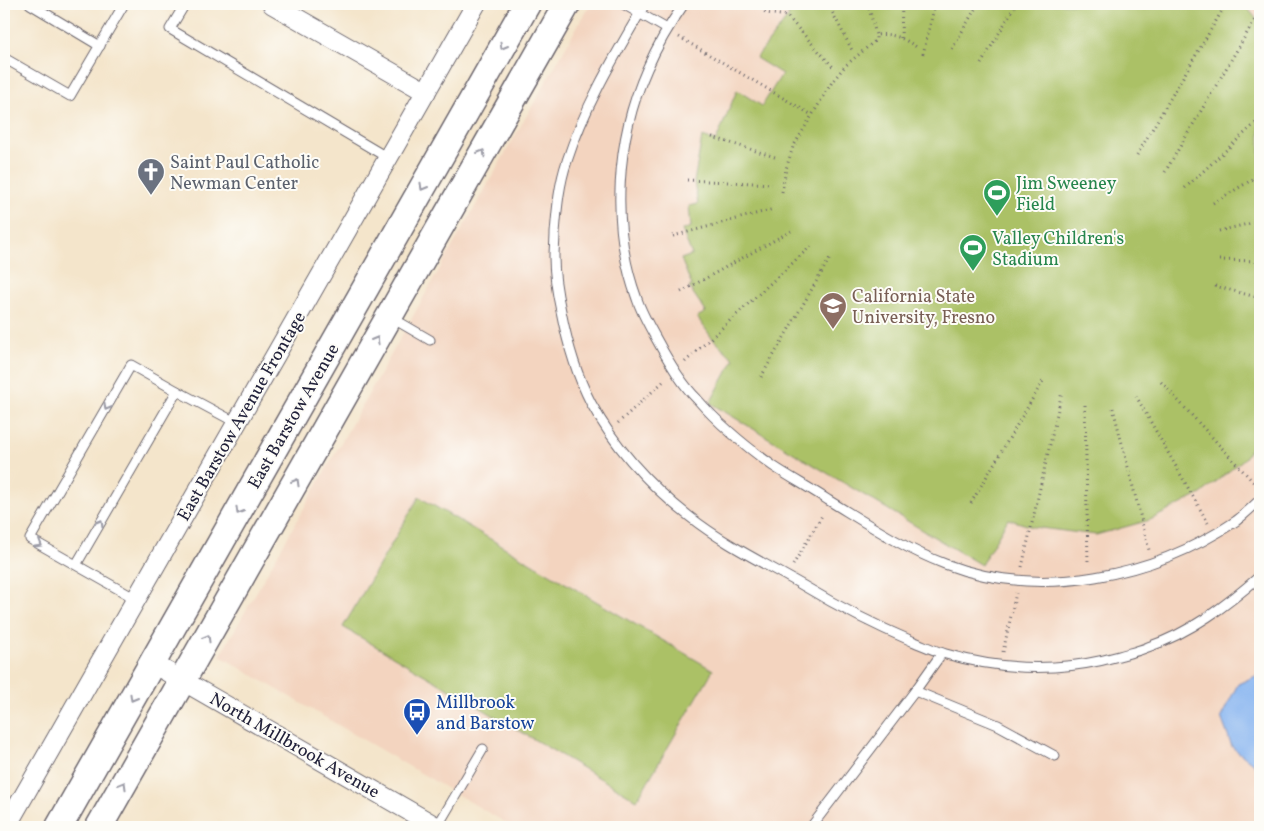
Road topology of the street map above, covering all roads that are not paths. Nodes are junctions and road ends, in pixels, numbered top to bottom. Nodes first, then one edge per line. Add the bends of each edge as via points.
1 (30, 4) edge
2 (124, 4) edge
3 (185, 4) edge
4 (272, 4) edge
5 (476, 4) edge
6 (527, 4) edge
7 (567, 4) edge
8 (626, 4) edge
9 (645, 4) edge
10 (684, 4) edge
11 (640, 14) junction
12 (667, 29) junction
13 (100, 46) junction
14 (4, 58) edge
15 (426, 92) junction
16 (388, 158) junction
17 (389, 317) junction
18 (430, 340) dead end
19 (177, 391) junction
20 (237, 423) junction
21 (1260, 500) edge
22 (76, 565) junction
23 (1260, 576) edge
24 (136, 599) junction
25 (942, 654) junction
26 (152, 663) junction
27 (182, 680) junction
28 (915, 691) junction
29 (483, 749) dead end
30 (1056, 756) dead end
31 (6, 827) edge
32 (59, 827) edge
33 (99, 827) edge
34 (437, 827) edge
35 (811, 827) edge

1 - 13 lane
2 - 13 lane
3 - 16 lane via 170,29
4 - 15 street
5 - 15 street, East Barstow Avenue Frontage
6 -> 26 main road, East Barstow Avenue
17 -> 7 main road, East Barstow Avenue
8 - 11 lane
9 - 11 lane
10 - 12 lane
11 - 12 lane
11 - 25 lane via 591,100 566,163 557,217 554,258 561,314 577,369 591,402 609,432 652,485 712,533 857,616
12 - 21 lane via 638,93 622,161 620,198 626,260 637,299 675,371 696,399 753,451 923,555 966,570 1019,580 1089,578 1152,563 1214,534
13 - 14 lane via 70,96
15 - 16 street, East Barstow Avenue Frontage
16 - 20 street, East Barstow Avenue Frontage
17 - 18 lane
27 -> 17 main road, East Barstow Avenue
19 - 20 lane
22 -> 19 lane
19 -> 22 lane via 131,365 126,373 30,539
20 - 24 street, East Barstow Avenue Frontage
22 - 24 lane
23 - 25 lane via 1196,624 1172,637 1101,661 1035,668
24 - 31 street, East Barstow Avenue Frontage
25 - 28 lane
26 - 27 street, North Millbrook Avenue
26 -> 32 main road, East Barstow Avenue
33 -> 27 main road, East Barstow Avenue
27 - 34 street, North Millbrook Avenue
28 - 30 lane via 998,726
28 - 35 lane
29 - 34 lane

